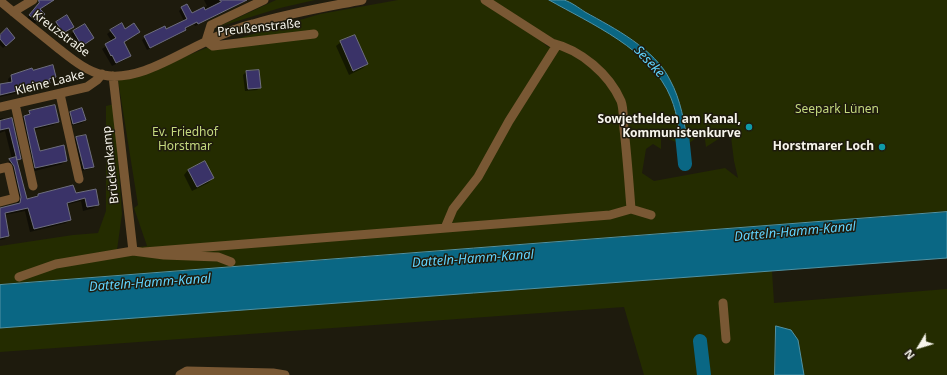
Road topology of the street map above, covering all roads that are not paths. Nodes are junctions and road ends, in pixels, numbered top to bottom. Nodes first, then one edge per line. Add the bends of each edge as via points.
1 (33, 0) edge
2 (264, 0) edge
3 (362, 0) edge
4 (484, 0) edge
5 (0, 1) edge
6 (13, 12) junction
7 (314, 34) dead end
8 (206, 41) junction
9 (558, 45) junction
10 (102, 74) junction
11 (113, 76) junction
12 (60, 94) junction
13 (15, 104) junction
14 (0, 107) edge
15 (0, 169) edge
16 (79, 179) dead end
17 (32, 186) dead end
18 (0, 202) edge
19 (631, 209) junction
20 (651, 215) dead end
21 (445, 228) junction
22 (134, 251) junction
23 (144, 252) junction
24 (231, 262) dead end
25 (19, 277) dead end
26 (723, 303) dead end
27 (726, 339) dead end
28 (180, 375) edge
29 (285, 375) edge

1 - 6 street
2 - 8 street, Preußenstraße via 211,25
3 - 8 street, Preußenstraße via 252,24
4 - 9 street via 552,44
5 - 6 street, Kreuzstraße
6 - 10 street, Kreuzstraße via 70,57
7 - 8 street, Preußenstraße via 213,46
8 - 11 street, Preußenstraße via 139,73
9 - 19 street via 584,58 600,71 622,102
9 - 21 street via 478,177 452,209
10 - 11 street, Kreuzstraße
10 - 12 street, Kleine Laake via 87,87
11 - 22 street, Brückenkamp
12 - 13 street, Kleine Laake
12 - 16 street
13 - 14 street, Kleine Laake
13 - 17 street
15 - 18 street via 8,167 15,198
19 - 20 street
19 - 21 street via 610,215
21 - 23 street
22 - 23 street
22 - 25 street via 56,264
23 - 24 street via 218,257
26 - 27 street
28 - 29 street via 187,371

